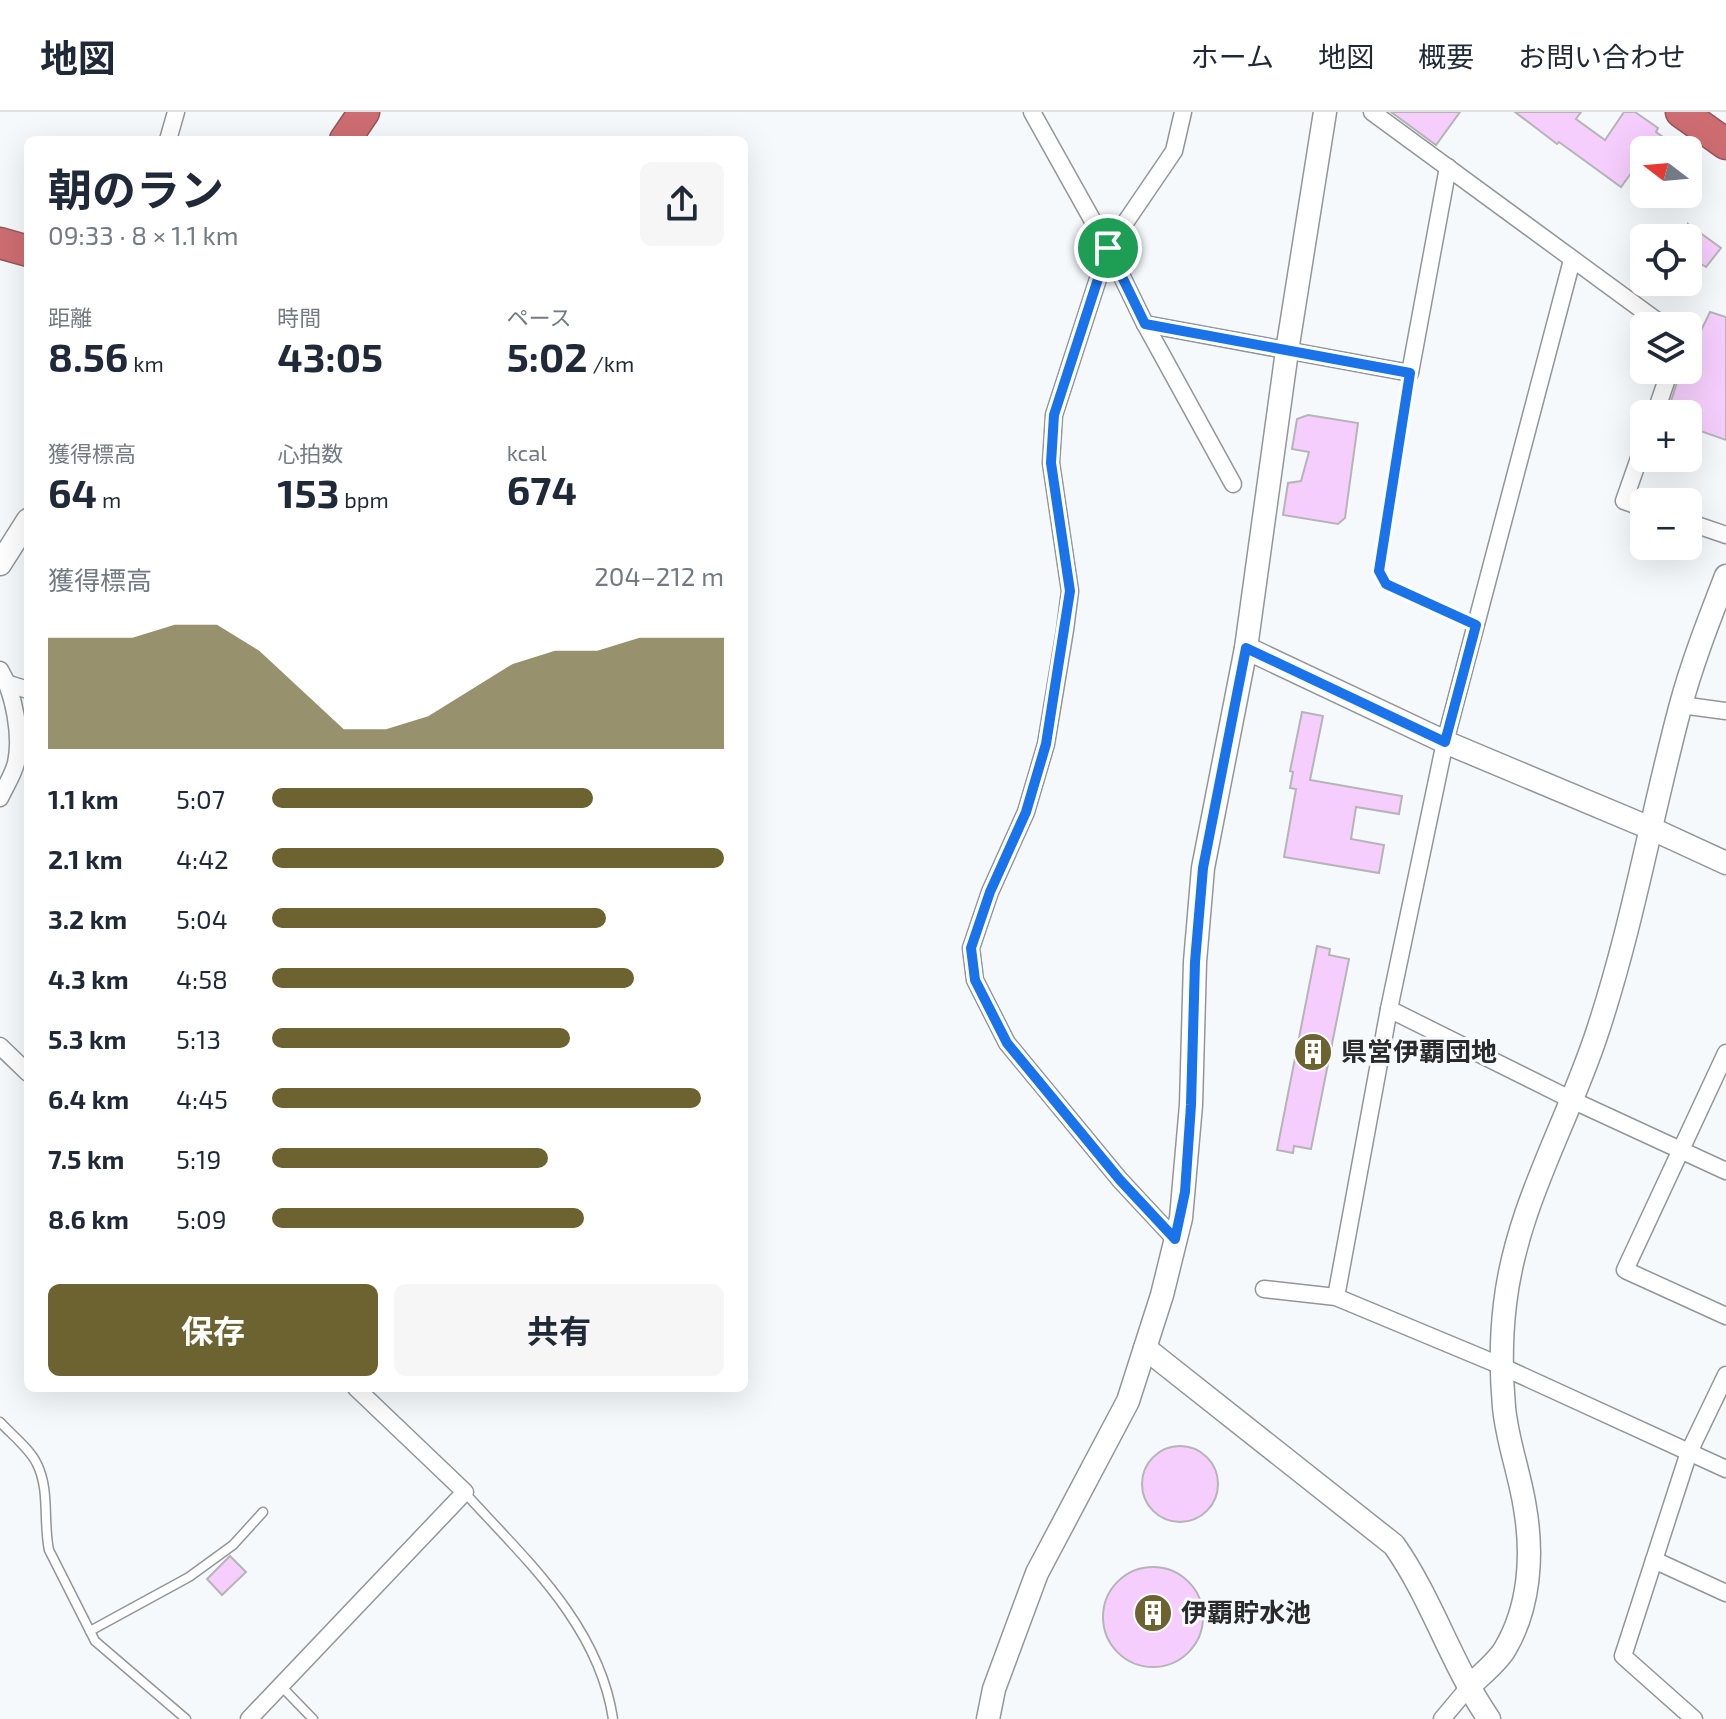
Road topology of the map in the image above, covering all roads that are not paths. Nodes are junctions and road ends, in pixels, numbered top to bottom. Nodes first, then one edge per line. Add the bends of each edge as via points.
1 (176, 112) edge
2 (364, 112) edge
3 (1032, 112) edge
4 (1183, 112) edge
5 (1325, 112) edge
6 (1372, 112) edge
7 (1681, 112) edge
8 (169, 136) edge
9 (348, 136) edge
10 (1726, 144) edge
11 (1448, 167) junction
12 (0, 243) edge
13 (1108, 248) junction
14 (24, 250) edge
15 (1572, 260) junction
16 (1644, 312) edge
17 (1145, 324) junction
18 (1287, 351) junction
19 (1410, 373) junction
20 (1634, 472) edge
21 (1233, 484) dead end
22 (1630, 503) edge
23 (24, 526) edge
24 (1702, 527) edge
25 (1726, 535) edge
26 (0, 564) edge
27 (1726, 576) edge
28 (1476, 625) junction
29 (1246, 648) junction
30 (4, 677) edge
31 (24, 688) edge
32 (1681, 705) junction
33 (1726, 711) edge
34 (1445, 742) junction
35 (0, 798) edge
36 (1650, 828) junction
37 (1726, 863) edge
38 (1389, 1009) junction
39 (0, 1046) edge
40 (1726, 1053) edge
41 (24, 1069) edge
42 (1572, 1100) junction
43 (1681, 1150) junction
44 (1726, 1171) edge
45 (1175, 1239) junction
46 (1264, 1289) dead end
47 (1336, 1297) junction
48 (1726, 1316) edge
49 (1145, 1348) junction
50 (1504, 1367) junction
51 (1726, 1375) edge
52 (360, 1392) edge
53 (0, 1422) edge
54 (1689, 1452) junction
55 (1726, 1469) edge
56 (465, 1492) junction
57 (263, 1512) dead end
58 (1654, 1560) junction
59 (1726, 1593) edge
60 (90, 1631) junction
61 (281, 1686) junction
62 (1468, 1688) junction
63 (186, 1719) edge
64 (249, 1719) edge
65 (313, 1719) edge
66 (613, 1719) edge
67 (988, 1719) edge
68 (1442, 1719) edge
69 (1489, 1719) edge
70 (1694, 1719) edge

1 - 8 street
2 - 9 highway
3 - 13 street
4 - 13 street via 1174,151
5 - 18 street
6 - 11 street
7 - 10 highway
11 - 15 street
11 - 19 street
12 - 14 highway
13 - 17 street
13 - 45 street via 1054,415 1051,463 1070,591 1046,744 1026,812 971,948 975,980 1007,1043
15 - 16 street
15 - 28 street
17 - 18 street
17 - 21 street
18 - 19 street
18 - 29 street
19 - 28 lane via 1379,571 1386,584
20 - 22 street via 1624,501
23 - 26 street
24 - 25 street
27 - 32 street
28 - 34 street
29 - 34 street
29 - 45 street via 1203,868 1185,1192
30 - 31 street
30 - 35 street via 16,720 16,763
32 - 33 street
32 - 36 street
34 - 36 street
34 - 38 street
36 - 37 street
36 - 42 street via 1615,974
38 - 42 street
38 - 47 street
39 - 41 street
40 - 43 street
42 - 43 street
42 - 50 street via 1514,1250 1505,1306
43 - 44 street
43 - 48 street via 1625,1270
45 - 49 street
46 - 47 street
47 - 50 street
49 - 62 street via 1394,1545 1414,1574
49 - 67 street via 1128,1401 1037,1573
50 - 54 street
50 - 62 street via 1504,1408 1526,1508 1529,1563 1522,1609 1504,1650
51 - 54 street
52 - 56 street
53 - 60 lane via 36,1461 44,1482 49,1550
54 - 55 street
54 - 58 street
56 - 61 street
56 - 66 lane via 574,1618 589,1645
57 - 60 lane via 233,1545 189,1577
58 - 59 street
58 - 70 street via 1623,1656
60 - 63 lane
61 - 64 street
61 - 65 lane
62 - 68 street
62 - 69 street

